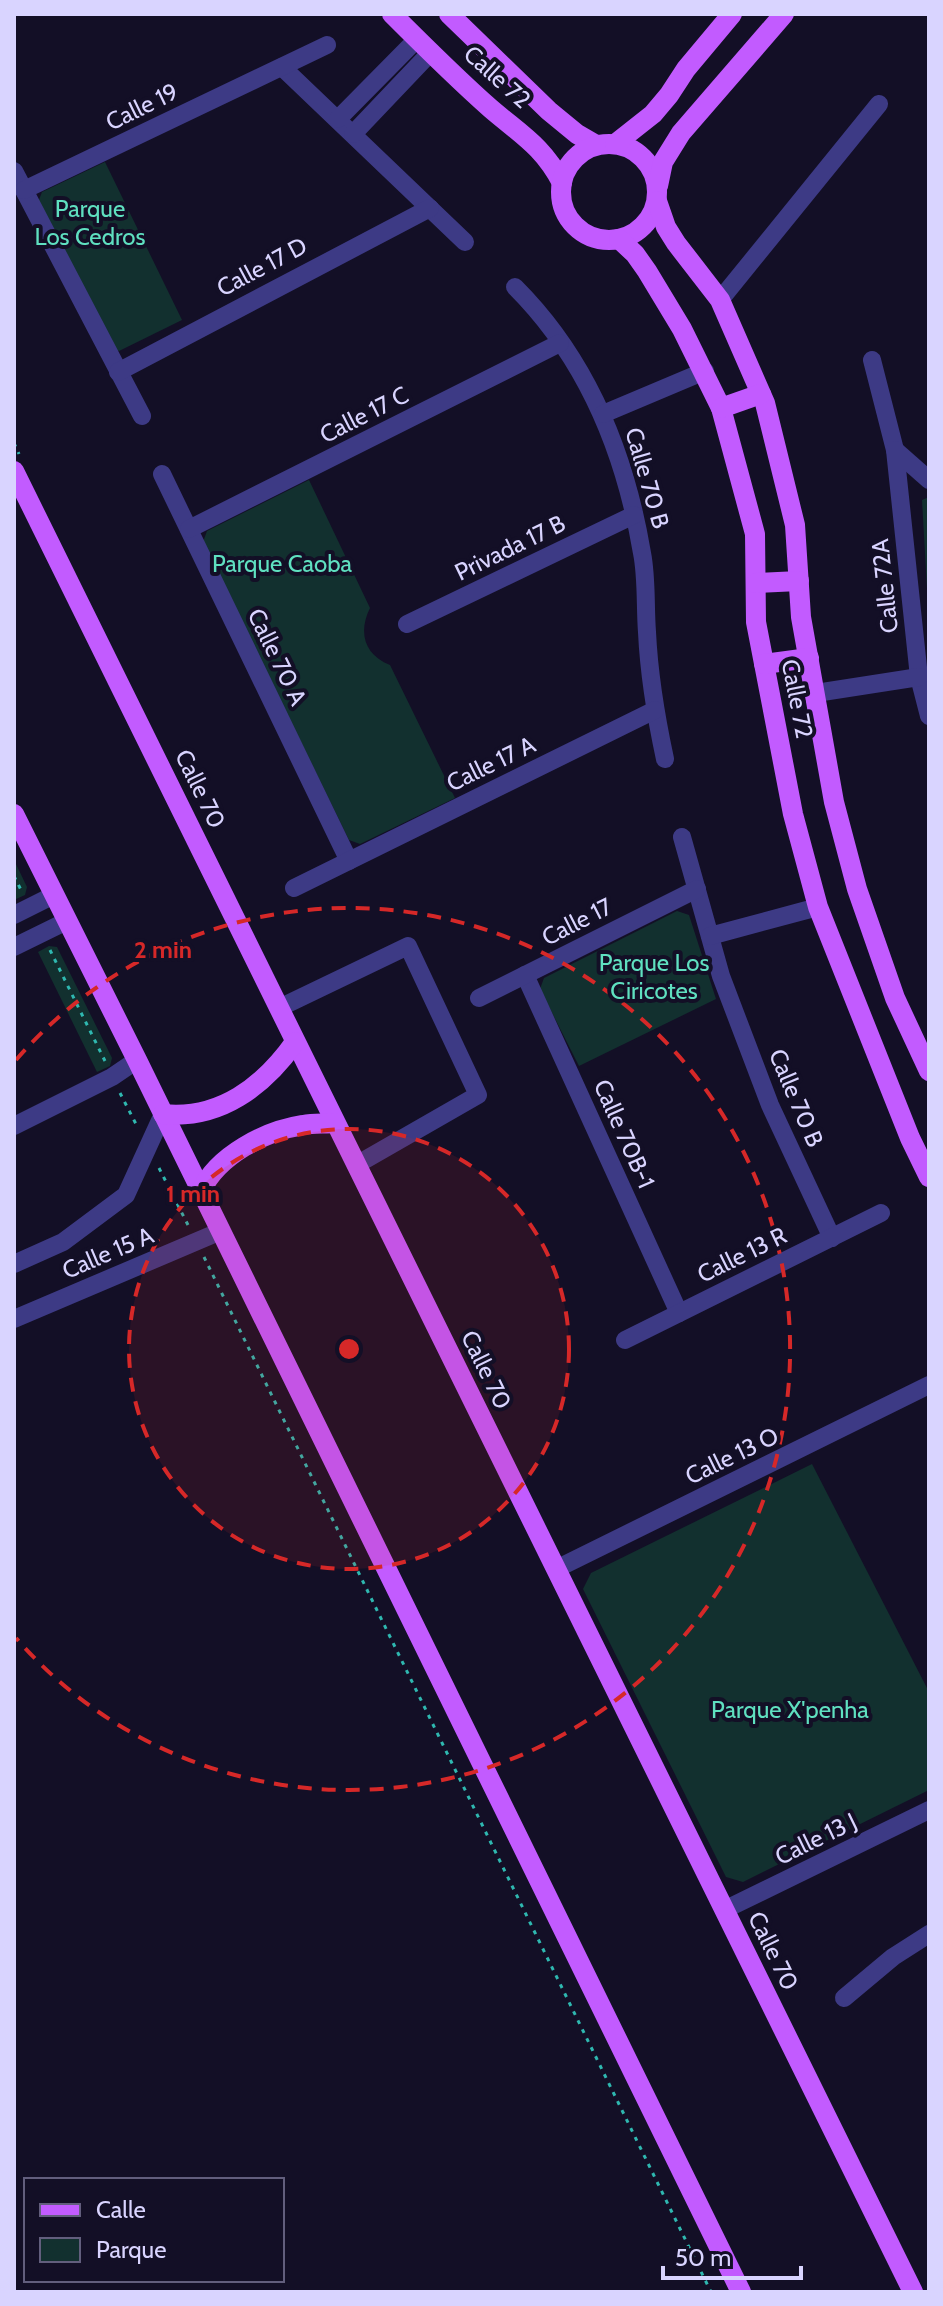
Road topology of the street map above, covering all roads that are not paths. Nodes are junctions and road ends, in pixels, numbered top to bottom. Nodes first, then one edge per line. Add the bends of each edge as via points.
1 (392, 14) edge
2 (449, 14) edge
3 (732, 14) edge
4 (784, 14) edge
5 (327, 45) dead end
6 (424, 46) junction
7 (282, 67) junction
8 (879, 104) dead end
9 (338, 119) junction
10 (353, 134) junction
11 (606, 144) junction
12 (14, 171) edge
13 (562, 183) junction
14 (24, 190) junction
15 (657, 195) junction
16 (430, 208) junction
17 (619, 239) junction
18 (465, 242) dead end
19 (515, 287) dead end
20 (720, 300) junction
21 (560, 343) junction
22 (872, 360) dead end
23 (705, 371) junction
24 (118, 372) junction
25 (761, 394) junction
26 (721, 408) junction
27 (603, 414) junction
28 (142, 416) dead end
29 (895, 450) junction
30 (14, 471) edge
31 (162, 474) dead end
32 (929, 480) edge
33 (634, 515) junction
34 (189, 529) junction
35 (799, 581) junction
36 (756, 583) junction
37 (407, 624) dead end
38 (809, 658) junction
39 (764, 664) junction
40 (919, 677) junction
41 (816, 693) junction
42 (655, 710) junction
43 (929, 716) edge
44 (665, 759) dead end
45 (14, 814) edge
46 (682, 837) dead end
47 (349, 861) junction
48 (294, 888) dead end
49 (697, 889) junction
50 (54, 895) junction
51 (818, 907) junction
52 (14, 915) edge
53 (67, 921) junction
54 (710, 936) junction
55 (14, 947) edge
56 (525, 975) junction
57 (479, 998) dead end
58 (895, 998) junction
59 (857, 1005) junction
60 (279, 1008) junction
61 (295, 1042) junction
62 (137, 1060) junction
63 (929, 1071) edge
64 (163, 1114) junction
65 (335, 1123) junction
66 (14, 1126) edge
67 (356, 1165) junction
68 (929, 1177) edge
69 (201, 1191) junction
70 (881, 1213) dead end
71 (221, 1231) junction
72 (832, 1238) junction
73 (14, 1264) edge
74 (679, 1313) junction
75 (14, 1318) edge
76 (625, 1340) dead end
77 (929, 1385) edge
78 (556, 1569) junction
79 (927, 1817) edge
80 (724, 1910) junction
81 (929, 1934) edge
82 (844, 1998) dead end
83 (741, 2292) edge
84 (913, 2292) edge

1 - 6 main road, Calle 72
2 - 11 main road, Calle 72 via 549,111 577,134
3 - 11 main road via 653,114
4 - 15 main road via 671,148
5 - 7 street, Calle 19
6 - 9 street
6 - 10 street
6 - 13 main road, Calle 72 via 542,151
7 - 9 street
7 - 14 street, Calle 19
8 - 20 street
9 - 10 street
10 - 16 street
11 - 13 main road via 573,160
11 - 15 main road via 636,151 645,159
12 - 14 street
13 - 17 main road via 563,206 575,226 596,238
14 - 24 street
15 - 17 main road via 640,230
15 - 20 main road, Calle 72 via 666,227
16 - 18 street
16 - 24 street, Calle 17 D
17 - 23 main road, Calle 72 via 647,271
19 - 21 street, Calle 70 B
20 - 25 main road, Calle 72
21 - 27 street, Calle 70 B
21 - 34 street, Calle 17 C
22 - 29 street, Calle 72A
23 - 26 main road, Calle 72
23 - 27 street
24 - 28 street
25 - 26 main road
25 - 35 main road, Calle 72 via 795,525
26 - 36 main road, Calle 72 via 755,534
27 - 33 street, Calle 70 B
29 - 32 street
29 - 40 street, Calle 72A
30 - 60 main road, Calle 70
31 - 34 street, Calle 70 A
33 - 37 street, Privada 17 B
33 - 42 street, Calle 70 B via 643,555
34 - 47 street, Calle 70 A
35 - 36 main road
35 - 38 main road, Calle 72
36 - 39 main road, Calle 72
38 - 39 main road
38 - 41 main road, Calle 72
39 - 51 main road, Calle 72 via 793,814
40 - 41 street
40 - 43 street, Calle 72A
41 - 58 main road, Calle 72 via 834,802
42 - 44 street, Calle 70 B
42 - 47 street, Calle 17 A
45 - 50 main road
46 - 49 street, Calle 70 B
47 - 48 street, Calle 17 A
49 - 54 street, Calle 70 B
49 - 56 street, Calle 17
50 - 52 street
50 - 53 main road
51 - 54 street
51 - 59 main road, Calle 72
53 - 55 street
53 - 62 main road
54 - 72 street, Calle 70 B via 770,1105
56 - 57 street, Calle 17
56 - 74 street, Calle 70B-1
58 - 59 main road via 878,1010
58 - 63 main road, Calle 72
59 - 68 main road, Calle 72
60 - 61 main road, Calle 70
60 - 67 street via 408,946 478,1095
61 - 64 main road via 278,1066 232,1101 204,1112
61 - 65 main road, Calle 70
62 - 64 main road
62 - 66 street
64 - 69 main road
64 - 73 street, Calle 15 A via 126,1195 63,1242
65 - 67 main road, Calle 70
65 - 69 main road via 278,1131 250,1144 223,1162
67 - 78 main road, Calle 70
69 - 71 main road
70 - 72 street, Calle 13 R
71 - 75 street, Calle 15 A
71 - 83 main road
72 - 74 street, Calle 13 R
74 - 76 street, Calle 13 R
77 - 78 street, Calle 13 O
78 - 80 main road, Calle 70
79 - 80 street, Calle 13 J
80 - 84 main road, Calle 70
81 - 82 street

